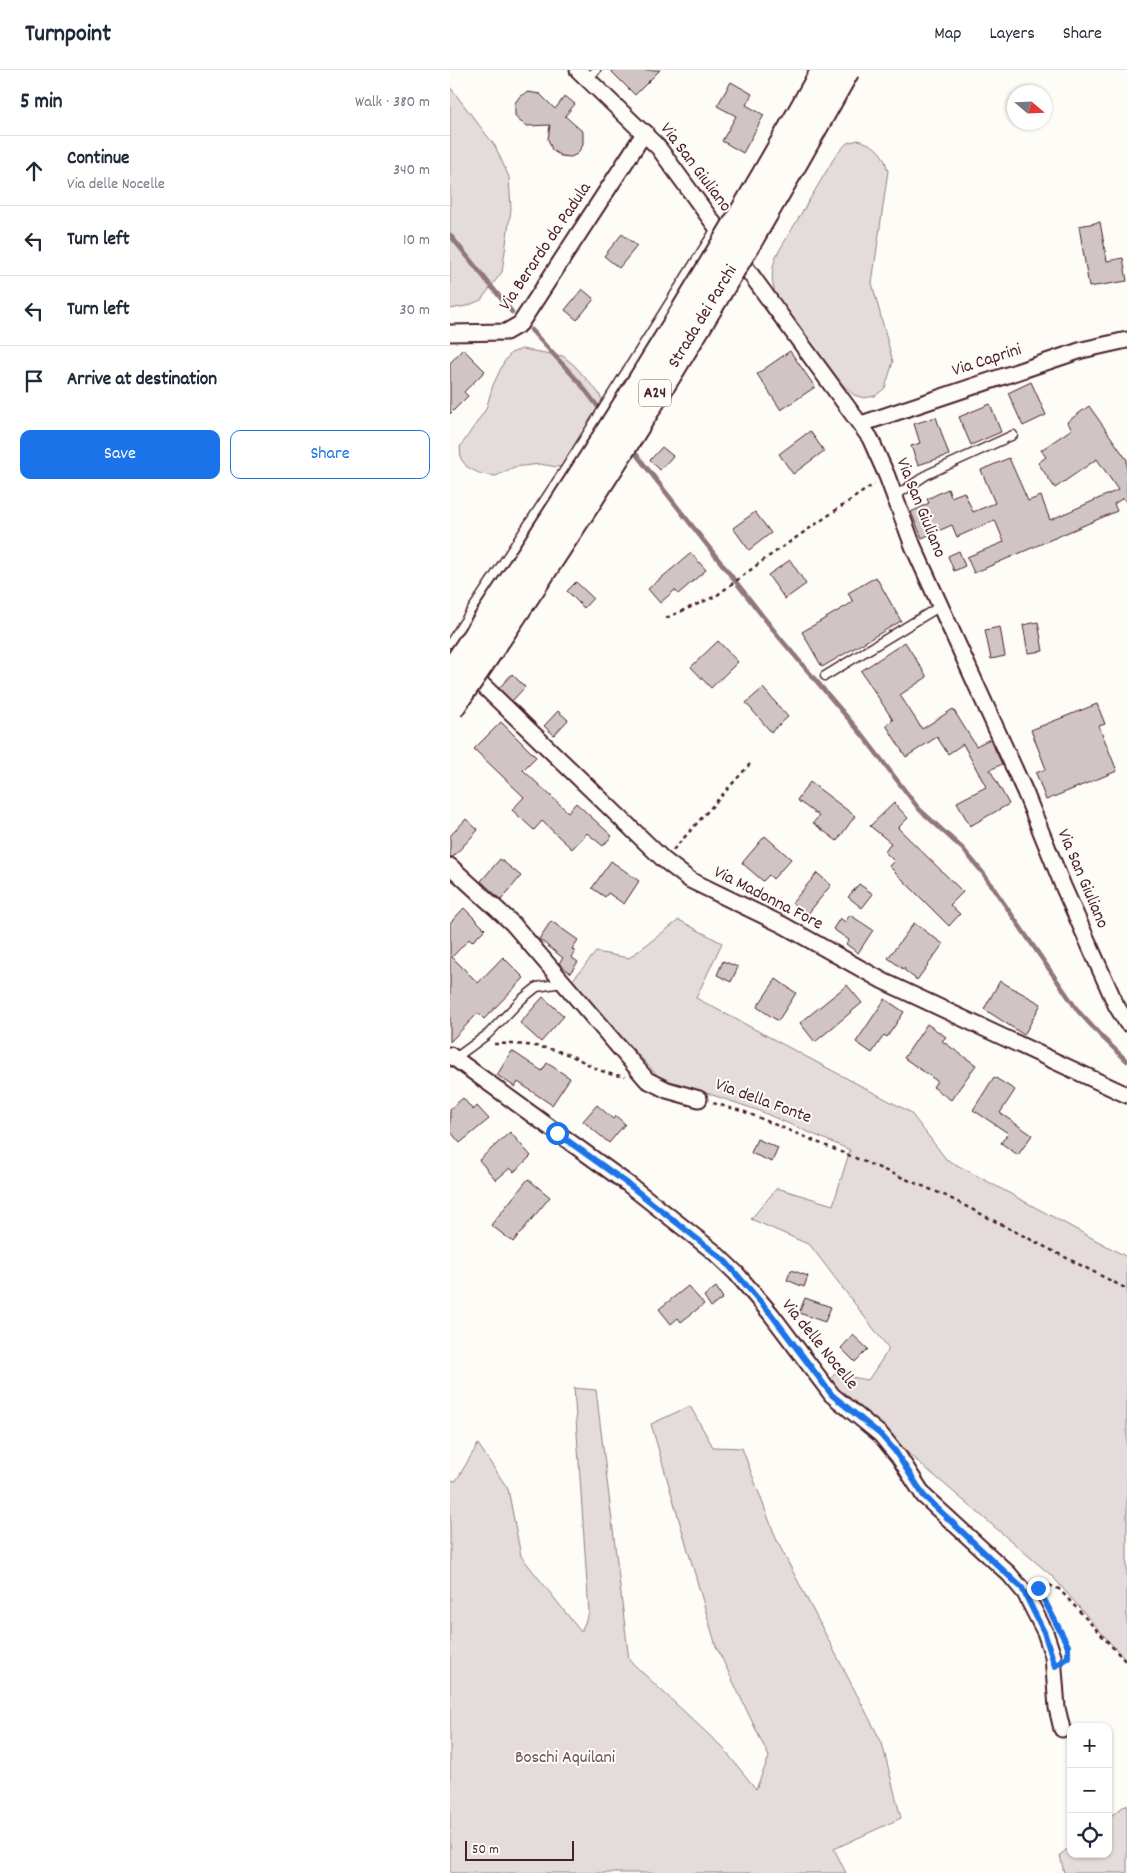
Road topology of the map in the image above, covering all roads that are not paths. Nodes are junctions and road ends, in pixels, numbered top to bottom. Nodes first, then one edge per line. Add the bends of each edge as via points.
1 (825, 70) edge
2 (846, 70) edge
3 (587, 73) edge
4 (645, 132) junction
5 (717, 227) junction
6 (450, 333) edge
7 (1127, 340) edge
8 (861, 424) junction
9 (1013, 435) dead end
10 (895, 496) junction
11 (942, 605) junction
12 (450, 643) edge
13 (450, 654) edge
14 (450, 675) edge
15 (825, 676) dead end
16 (450, 708) edge
17 (450, 866) edge
18 (562, 983) junction
19 (1127, 1023) edge
20 (452, 1057) edge
21 (1127, 1095) edge
22 (699, 1099) road end
23 (1062, 1729) dead end

1 - 14 highway, Strada dei Parchi / A24, bridge via 730,236 622,412
2 - 16 highway, Strada dei Parchi / A24, bridge via 674,363
3 - 4 street, Via San Giuliano
4 - 5 street, Via San Giuliano
4 - 6 street, Via Berardo da Padula via 520,324 506,332
5 - 8 street, Via San Giuliano
5 - 12 lane via 567,466
7 - 8 street, Via Caprini via 1082,350
8 - 10 street, Via San Giuliano via 874,445
9 - 10 lane via 928,474
10 - 11 street, Via San Giuliano via 913,546
11 - 15 lane
11 - 19 street, Via San Giuliano via 1067,895
13 - 21 street, Via Madonna Fore via 664,860 690,880 784,925 883,981
17 - 18 street, Via della Fonte via 514,924
18 - 20 lane via 538,987 488,1034
18 - 22 street, Via della Fonte via 652,1084
20 - 23 street, Via delle Nocelle via 628,1184 725,1261 771,1314 832,1395 881,1435 924,1496 1022,1588 1044,1632 1055,1666 1057,1708

